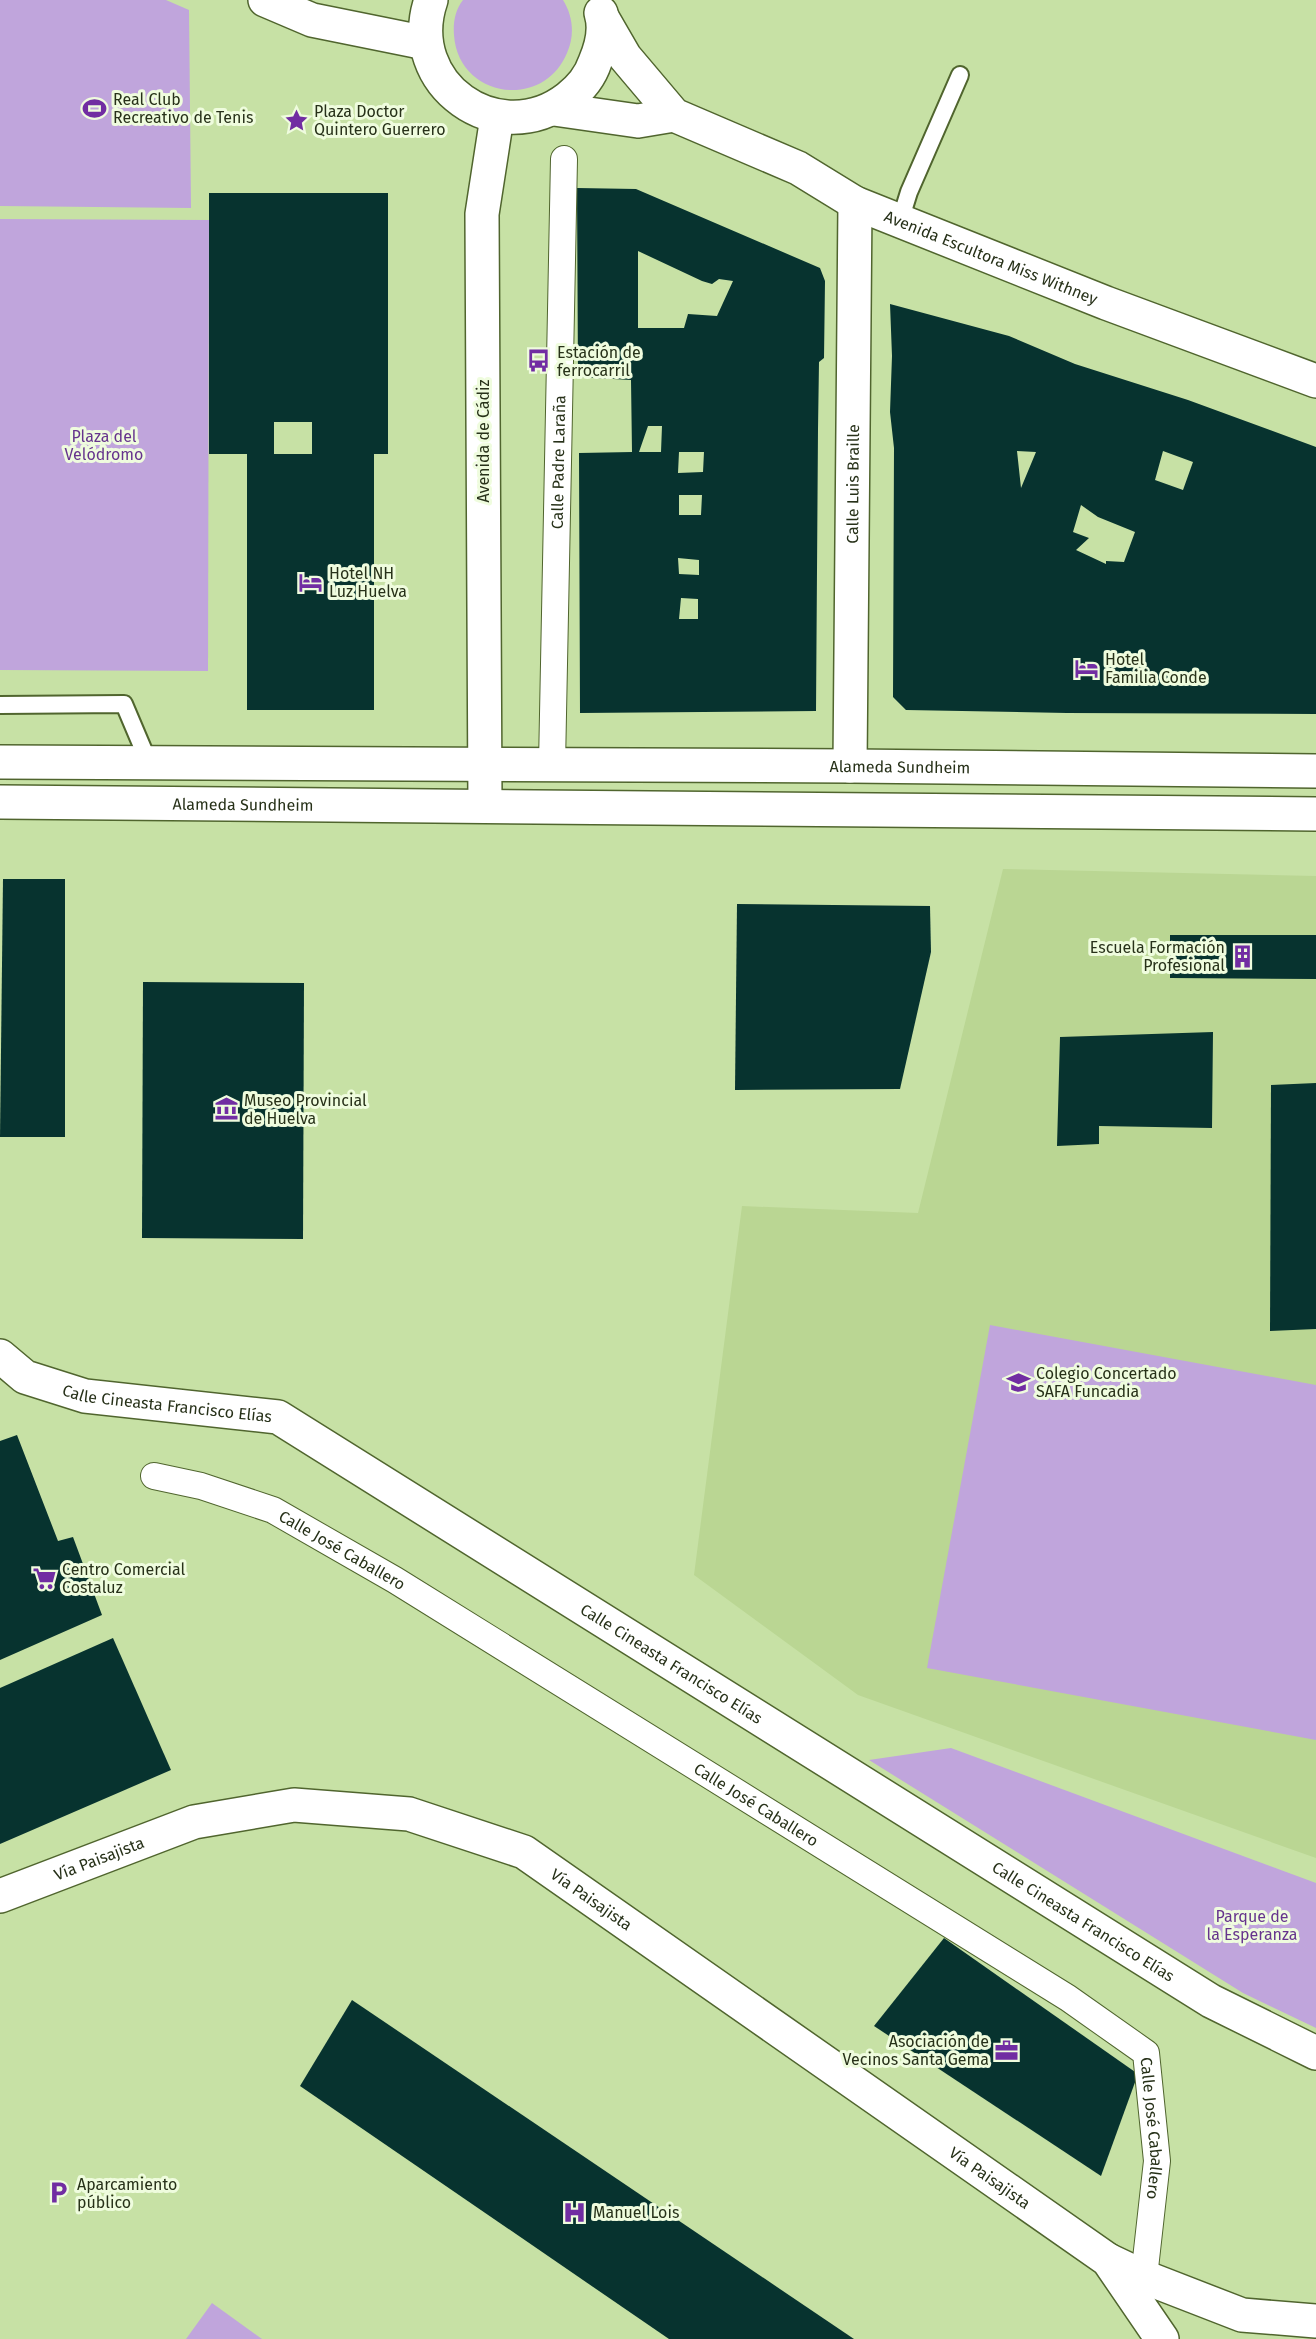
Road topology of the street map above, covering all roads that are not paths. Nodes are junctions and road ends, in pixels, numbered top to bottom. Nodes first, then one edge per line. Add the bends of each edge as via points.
1 (265, 0) edge
2 (431, 0) edge
3 (600, 10) edge
4 (426, 43) junction
5 (960, 75) dead end
6 (554, 109) junction
7 (674, 115) junction
8 (497, 117) junction
9 (564, 159) dead end
10 (855, 203) junction
11 (900, 221) junction
12 (1316, 381) edge
13 (0, 705) edge
14 (0, 762) edge
15 (149, 763) junction
16 (485, 765) junction
17 (552, 765) junction
18 (850, 766) junction
19 (1316, 771) edge
20 (0, 802) edge
21 (485, 806) junction
22 (1316, 814) edge
23 (0, 1356) edge
24 (154, 1476) dead end
25 (0, 1896) edge
26 (1316, 2053) edge
27 (1108, 2260) junction
28 (1144, 2277) junction
29 (1316, 2322) edge
30 (1162, 2339) edge

1 - 4 street via 312,20
2 - 4 street via 426,14
3 - 6 street via 601,47 591,73 578,90
3 - 7 street, Avenida Escultora Miss Withney via 625,57
4 - 8 street via 435,71 453,95 478,111
5 - 11 lane
6 - 7 street via 638,121
6 - 8 street via 531,117
7 - 10 street, Avenida Escultora Miss Withney via 798,168
8 - 16 street, Avenida de Cádiz via 482,214
9 - 17 street, Calle Padre Laraña
10 - 11 street, Avenida Escultora Miss Withney
10 - 18 street, Calle Luis Braille
11 - 12 street, Avenida Escultora Miss Withney
13 - 15 lane via 124,704
14 - 15 street, Alameda Sundheim
15 - 16 street, Alameda Sundheim
16 - 17 street, Alameda Sundheim
16 - 21 street
17 - 18 street, Alameda Sundheim
18 - 19 street, Alameda Sundheim
20 - 21 street, Alameda Sundheim
21 - 22 street, Alameda Sundheim
23 - 26 street, Calle Cineasta Francisco Elías via 25,1377 85,1396 278,1417 1210,2001
24 - 28 street, Calle José Caballero via 273,1509 1058,1992 1146,2053 1157,2161
25 - 27 street, Vía Paisajista via 194,1822 294,1805 420,1817 524,1852
27 - 28 street
27 - 30 street
28 - 29 street via 1242,2314

